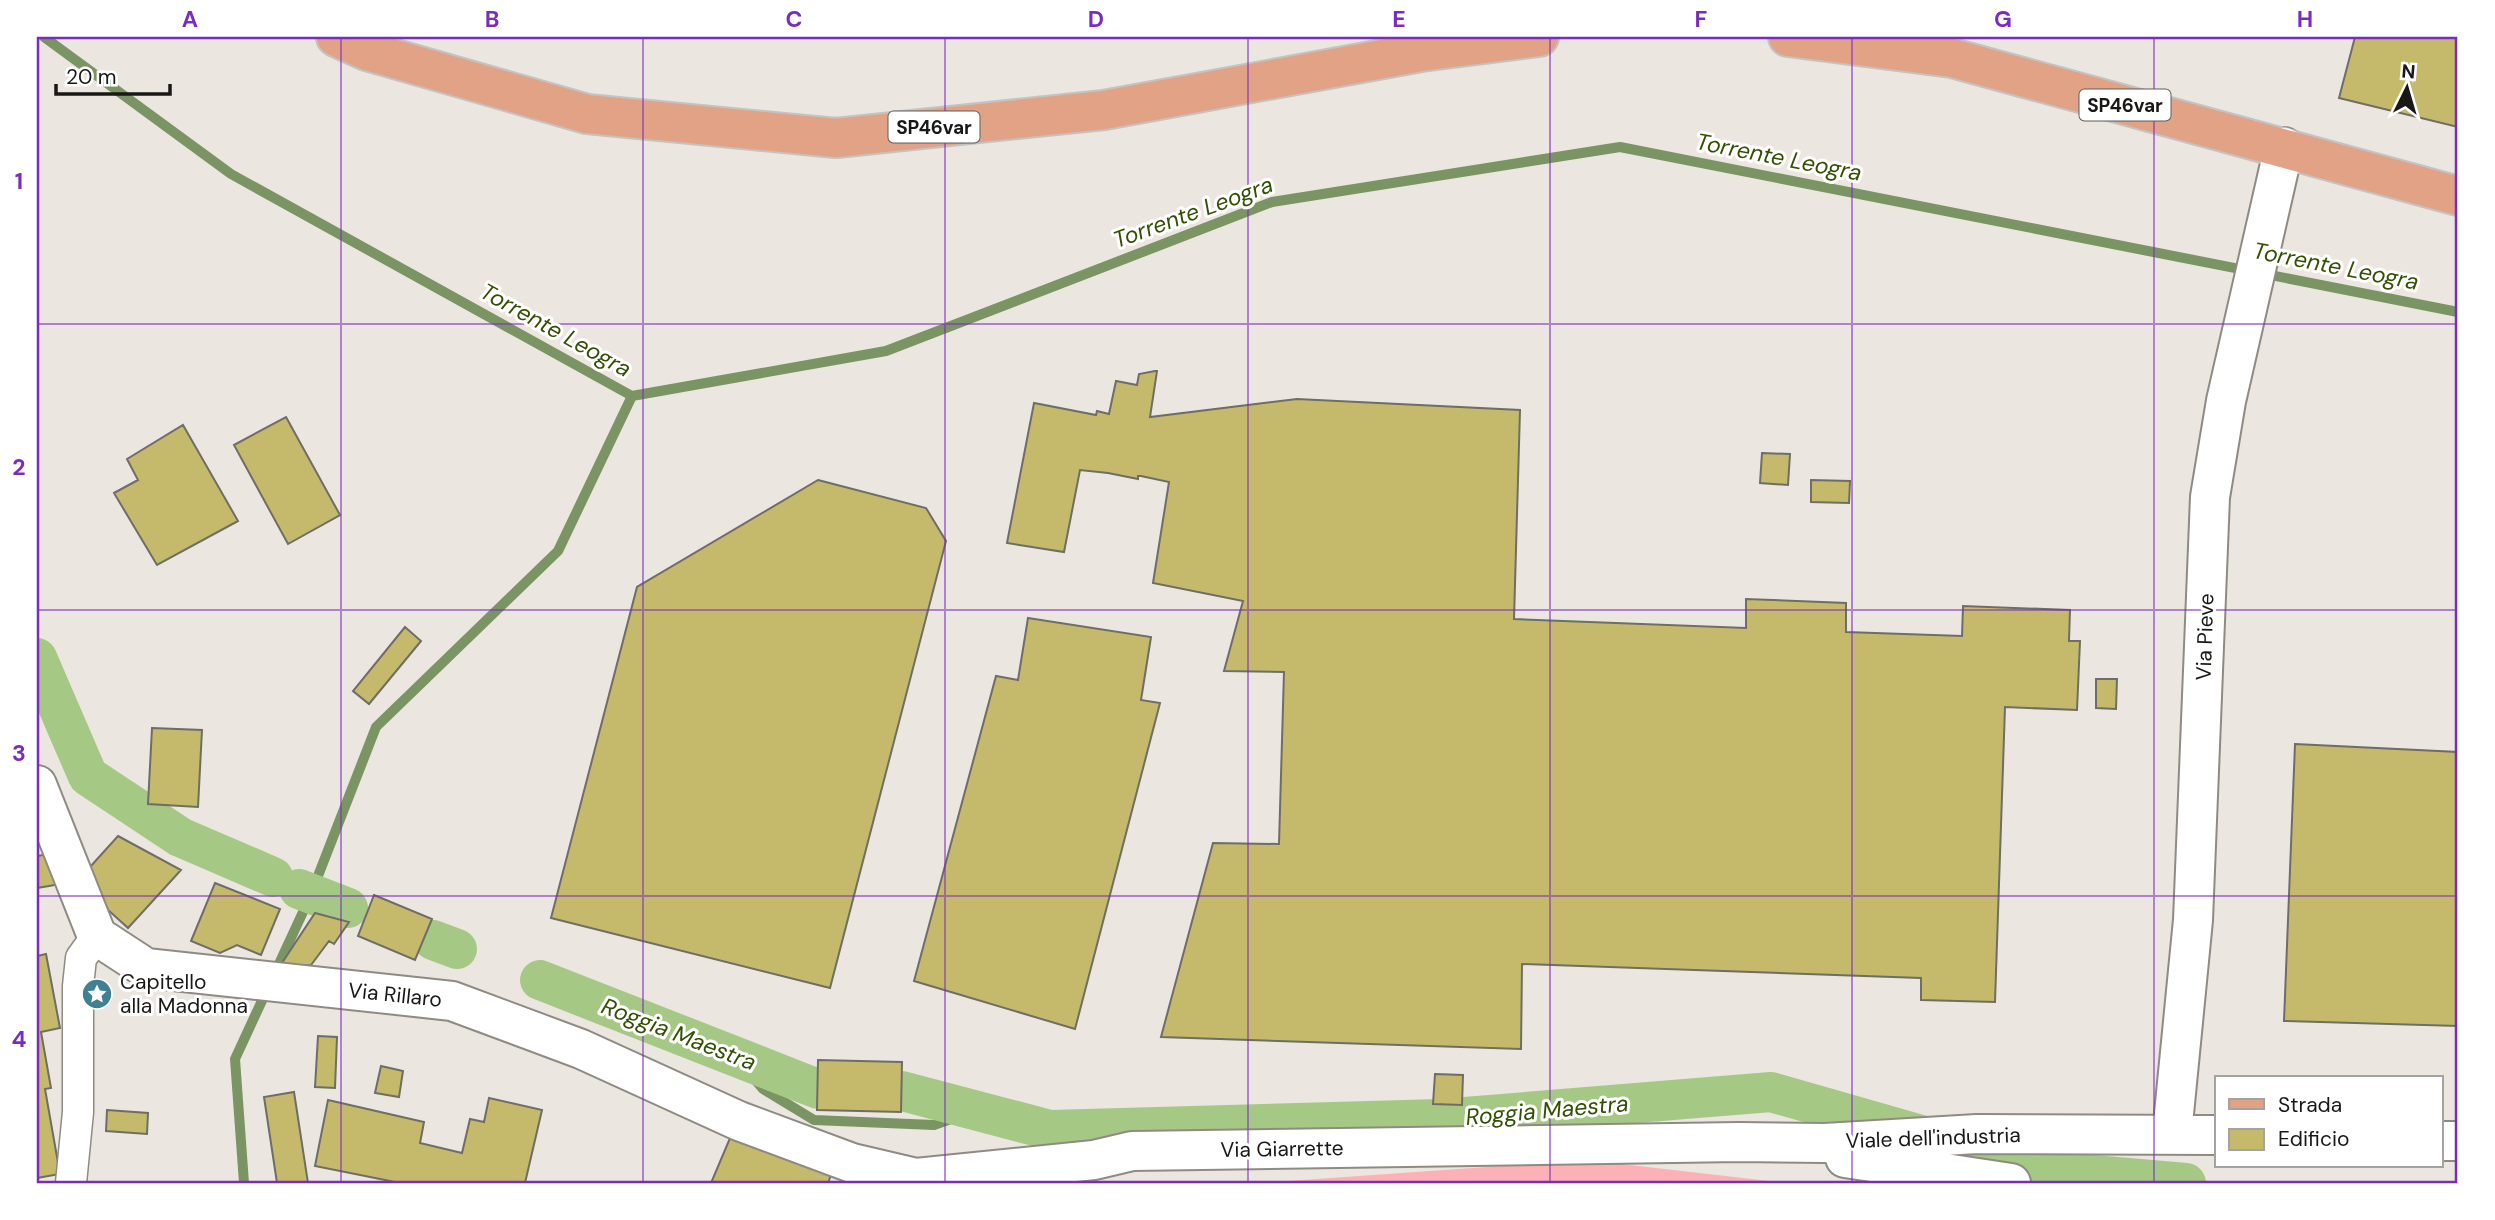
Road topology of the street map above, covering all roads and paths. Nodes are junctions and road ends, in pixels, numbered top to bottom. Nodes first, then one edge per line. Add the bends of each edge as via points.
1 (335, 37) edge
2 (1539, 37) edge
3 (1788, 37) edge
4 (2284, 147) junction
5 (2458, 195) edge
6 (37, 785) edge
7 (97, 936) junction
8 (2172, 1134) junction
9 (2215, 1135) edge
10 (1739, 1142) junction
11 (1649, 1143) joint
12 (913, 1181) edge
13 (71, 1183) edge
14 (2011, 1183) edge

1 - 2 main road, SP46var via 367,51 587,114 836,138 1104,110 1421,52
3 - 4 main road, SP46var via 1952,58
4 - 5 main road, SP46var
4 - 8 street, Via Pieve via 2226,401 2210,497 2193,920
6 - 7 street
7 - 12 street, Via Rillaro via 146,968 452,1001 581,1049 739,1121
7 - 13 street via 81,958 78,986 78,1112
8 - 9 street, Viale dell'industria
8 - 10 street, Viale dell'industria via 1977,1134 1825,1143
10 - 11 street, Viale dell'industria
10 - 14 street
11 - 12 street, Via Giarrette via 1132,1151 1094,1160

